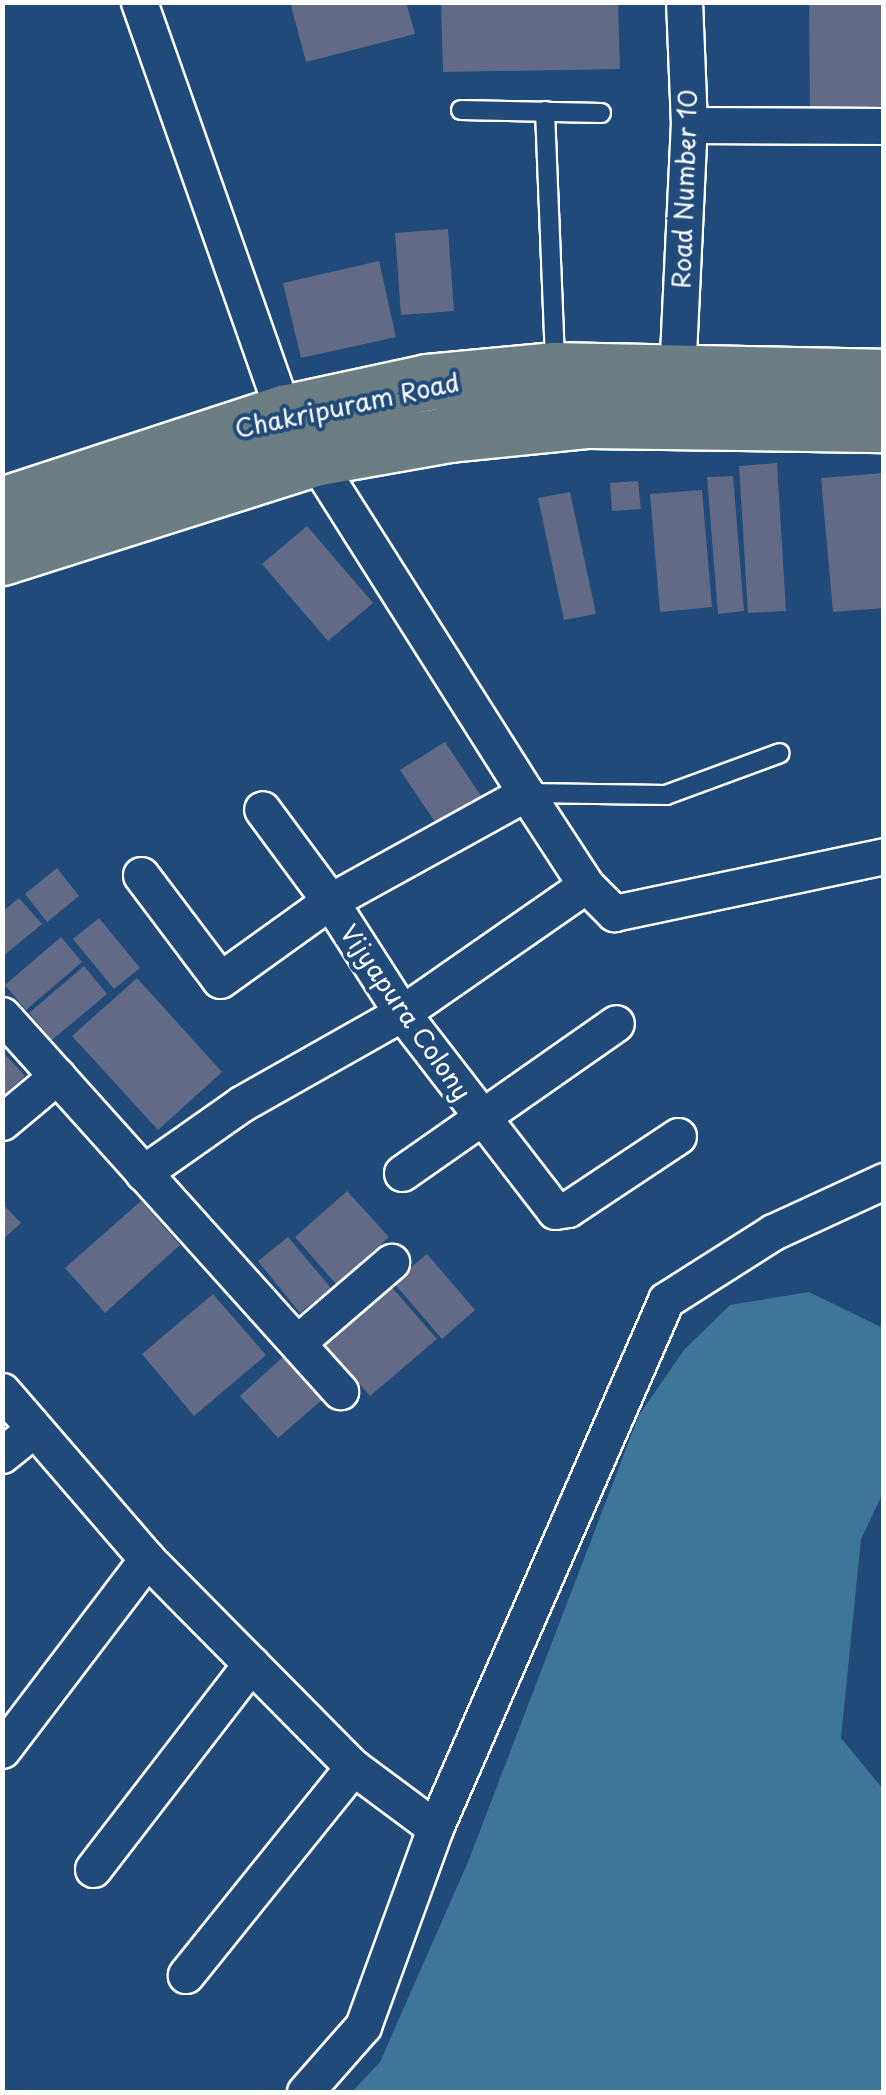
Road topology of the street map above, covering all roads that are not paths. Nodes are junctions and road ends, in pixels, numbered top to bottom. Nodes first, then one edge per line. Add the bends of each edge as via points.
1 (139, 2) edge
2 (684, 2) edge
3 (461, 110) dead end
4 (545, 111) junction
5 (601, 113) dead end
6 (689, 125) junction
7 (884, 126) edge
8 (555, 370) junction
9 (677, 376) junction
10 (884, 377) edge
11 (284, 413) junction
12 (884, 424) edge
13 (314, 458) junction
14 (115, 496) junction
15 (2, 505) edge
16 (2, 557) edge
17 (780, 753) dead end
18 (526, 792) junction
19 (262, 809) dead end
20 (884, 856) edge
21 (142, 874) dead end
22 (586, 885) junction
23 (330, 901) junction
24 (402, 1013) junction
25 (2, 1016) edge
26 (616, 1023) dead end
27 (57, 1076) junction
28 (480, 1120) junction
29 (2, 1122) edge
30 (678, 1136) dead end
31 (402, 1172) dead end
32 (142, 1173) junction
33 (884, 1181) edge
34 (391, 1262) dead end
35 (298, 1342) junction
36 (2, 1391) edge
37 (340, 1391) dead end
38 (34, 1430) junction
39 (2, 1455) edge
40 (147, 1559) junction
41 (251, 1664) junction
42 (2, 1750) edge
43 (353, 1768) junction
44 (435, 1828) junction
45 (93, 1869) dead end
46 (186, 1975) dead end
47 (305, 2092) edge

1 - 11 street
2 - 6 street, Road Number 10
3 - 4 lane
4 - 5 lane
4 - 8 lane
6 - 7 street
6 - 9 street, Road Number 10
8 - 9 main road, Chakripuram Road
8 - 11 main road, Chakripuram Road via 427,382
9 - 10 main road, Chakripuram Road
11 - 14 main road, Chakripuram Road
12 - 13 main road, Chakripuram Road via 588,420 450,434
13 - 14 main road, Chakripuram Road
13 - 18 street
14 - 15 main road, Chakripuram Road
14 - 16 main road, Chakripuram Road
17 - 18 lane via 666,795
18 - 22 street
18 - 23 street, Vijyapura Colony
19 - 23 street
20 - 22 street via 614,913
21 - 23 street via 220,980
22 - 24 street
23 - 24 street, Vijyapura Colony
24 - 28 street, Vijyapura Colony
24 - 32 street via 241,1104
25 - 27 street
26 - 28 street
27 - 29 street
27 - 32 street
28 - 30 street, Vijyapura Colony via 556,1211
28 - 31 street
32 - 35 street
33 - 44 street via 772,1232 666,1300
34 - 35 street
35 - 37 street
36 - 38 street
38 - 39 street
38 - 40 street
40 - 41 street
40 - 42 street
41 - 43 street
41 - 45 street
43 - 44 street
43 - 46 street
44 - 47 street via 363,2026

